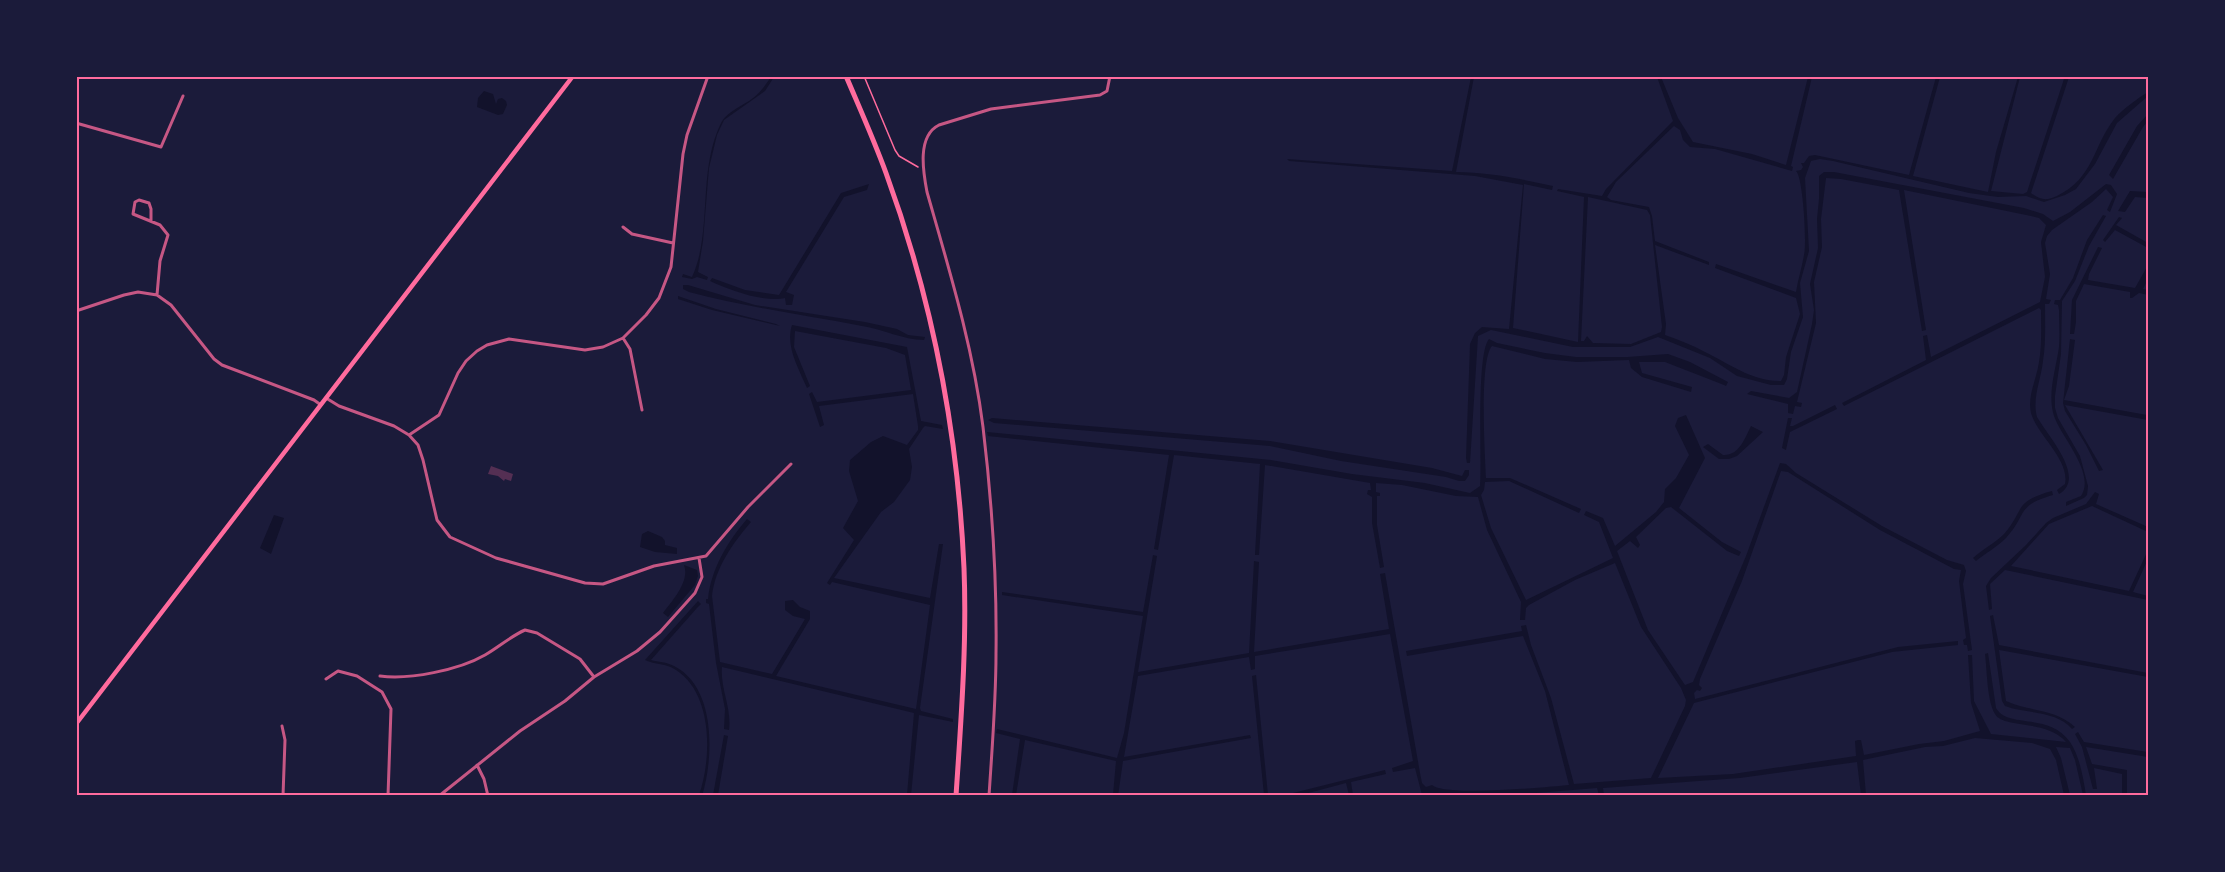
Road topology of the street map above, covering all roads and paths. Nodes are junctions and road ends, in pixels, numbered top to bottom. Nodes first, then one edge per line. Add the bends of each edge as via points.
1 (573, 76) edge
2 (708, 76) edge
3 (846, 76) edge
4 (864, 76) edge
5 (1110, 76) edge
6 (183, 96) dead end
7 (76, 123) edge
8 (924, 171) junction
9 (151, 221) junction
10 (623, 227) dead end
11 (673, 243) junction
12 (157, 295) junction
13 (76, 311) edge
14 (623, 338) junction
15 (326, 398) junction
16 (321, 405) junction
17 (642, 410) dead end
18 (409, 435) junction
19 (791, 464) dead end
20 (699, 558) junction
21 (380, 676) dead end
22 (594, 677) junction
23 (326, 679) dead end
24 (76, 724) edge
25 (282, 726) dead end
26 (477, 765) junction
27 (283, 795) edge
28 (388, 795) edge
29 (439, 795) edge
30 (488, 795) edge
31 (956, 795) edge
32 (989, 795) edge

1 - 15 main road
2 - 11 street via 687,135
3 - 31 main road via 886,172 908,241 936,348 948,413 964,569
4 - 8 path via 897,153
5 - 8 street via 1107,92 1100,95 991,109 933,128 926,140
6 - 7 street via 161,147
8 - 32 street via 964,328 983,426 993,539 996,655
9 - 9 street via 149,203 135,202 133,214
9 - 12 street via 168,235 160,261
10 - 11 street via 632,234
11 - 14 street via 671,267 659,297
12 - 13 street via 138,292
12 - 16 street via 171,305 222,365
14 - 17 street via 630,349
14 - 18 street via 589,349 509,339 487,345 466,361 439,415
15 - 16 main road
15 - 18 street
16 - 24 main road
18 - 20 street via 418,445 437,520 450,537 472,549 555,576 603,584 654,566
19 - 20 street via 706,556
20 - 22 street via 702,577 695,593 660,632
21 - 22 street via 436,673 484,656 525,630 580,659
22 - 26 street
23 - 28 street via 338,670 351,673 382,693 391,709
25 - 27 street
26 - 29 street
26 - 30 street

